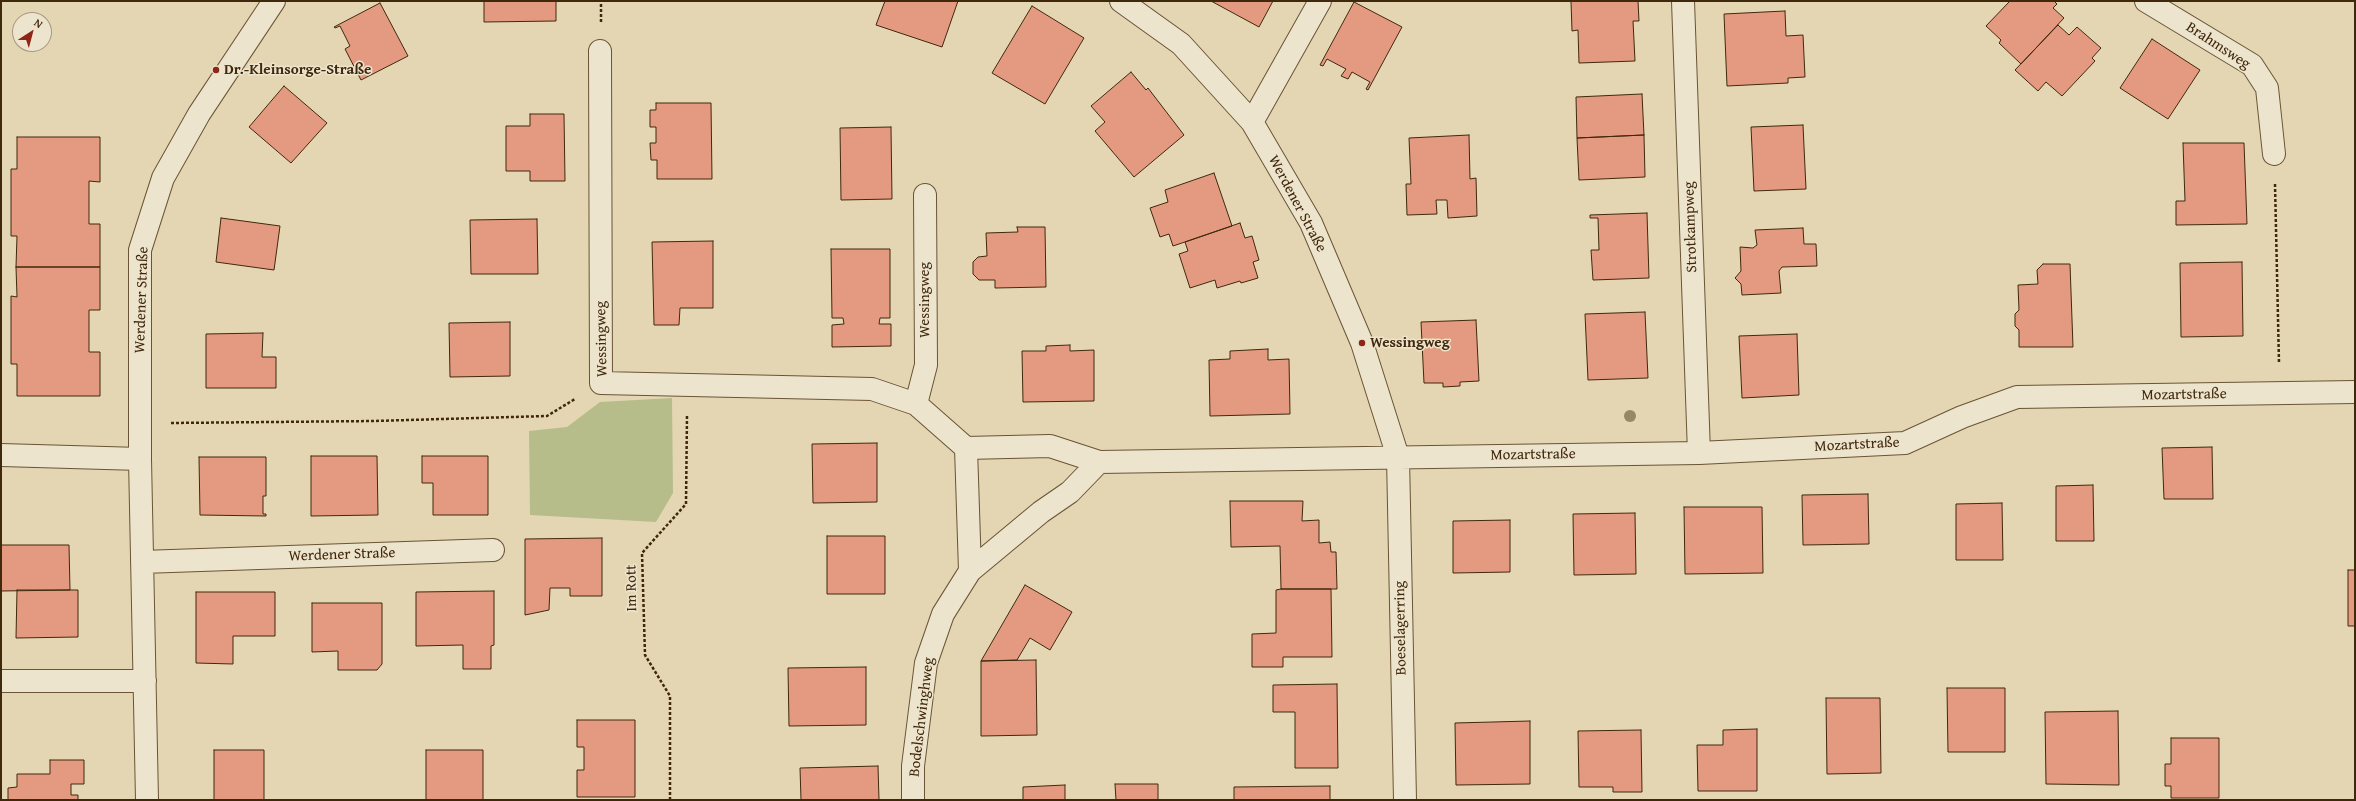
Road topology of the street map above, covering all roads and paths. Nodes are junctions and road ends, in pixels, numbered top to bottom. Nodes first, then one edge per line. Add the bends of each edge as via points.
1 (274, 1) edge
2 (1121, 1) edge
3 (1320, 1) edge
4 (1683, 1) edge
5 (2146, 1) edge
6 (600, 50) dead end
7 (1252, 122) junction
8 (2274, 154) joint
9 (925, 195) dead end
10 (601, 383) junction
11 (688, 385) junction
12 (2355, 392) edge
13 (2280, 394) junction
14 (916, 404) junction
15 (140, 423) junction
16 (966, 448) junction
17 (1699, 453) junction
18 (1, 455) edge
19 (1398, 457) junction
20 (140, 459) junction
21 (1099, 462) junction
22 (493, 550) dead end
23 (142, 562) junction
24 (970, 571) junction
25 (1, 681) edge
26 (145, 681) junction
27 (147, 800) edge
28 (670, 800) edge
29 (914, 800) edge
30 (1405, 800) edge

1 - 15 street, Werdener Straße via 199,114 163,178 140,250
2 - 7 street, Werdener Straße via 1181,44
3 - 7 street
4 - 17 street, Strotkampweg
5 - 8 street, Brahmsweg via 2252,65 2267,88
6 - 10 street, Wessingweg
7 - 19 street, Werdener Straße via 1311,223 1362,342
8 - 13 path
9 - 14 street, Wessingweg via 926,365
10 - 11 street, Wessingweg
10 - 15 path via 547,416 374,421
11 - 14 street, Wessingweg via 872,389
11 - 28 path, Im Rott via 686,504 642,553 645,655 670,696
12 - 13 street, Mozartstraße
13 - 17 street, Mozartstraße via 2017,397 1962,417 1905,443
14 - 16 street, Wessingweg
15 - 20 street, Werdener Straße
16 - 21 street via 1050,446
16 - 24 street
17 - 19 street, Mozartstraße
18 - 20 street
19 - 21 street
19 - 30 street, Boeselagerring
20 - 23 street, Werdener Straße
21 - 24 street, Bodelschwinghweg via 1070,492 1041,512
22 - 23 street, Werdener Straße
23 - 26 street, Werdener Straße
24 - 29 street, Bodelschwinghweg via 943,614 926,663 913,766
25 - 26 street
26 - 27 street, Werdener Straße

